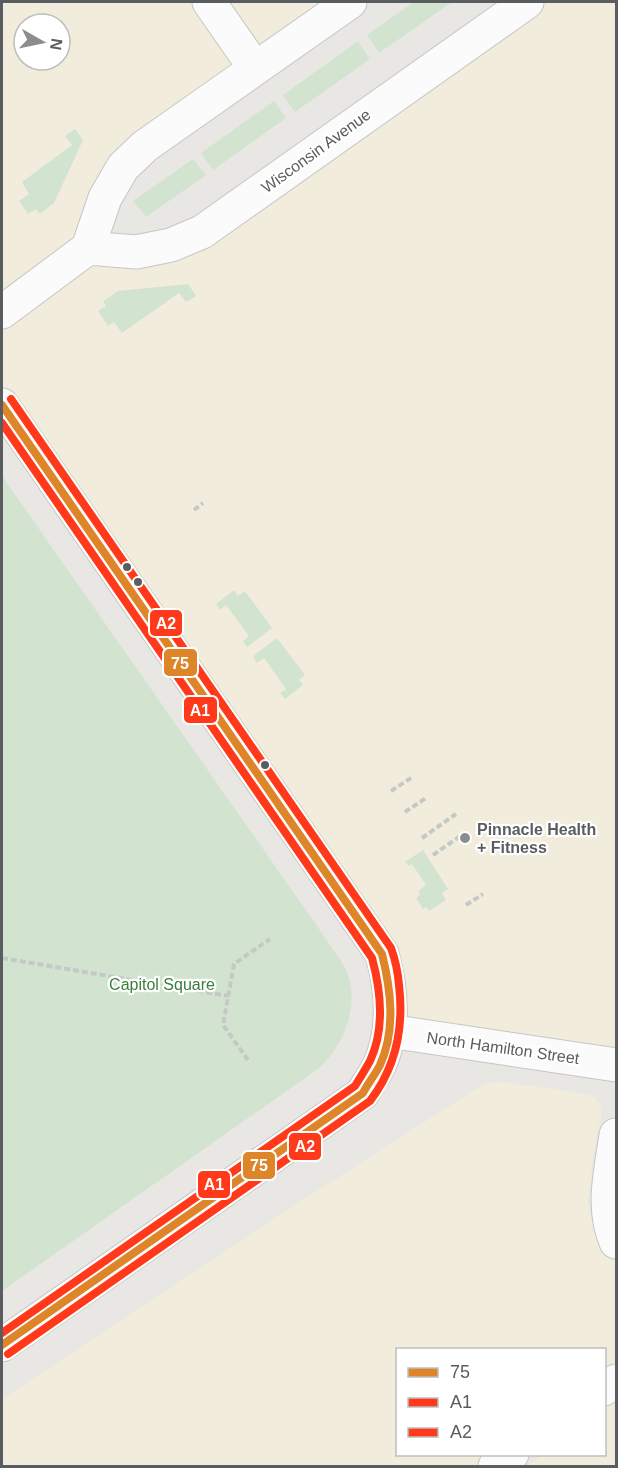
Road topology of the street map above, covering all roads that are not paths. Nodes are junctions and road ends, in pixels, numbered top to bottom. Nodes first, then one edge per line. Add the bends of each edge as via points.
1 (209, 2) edge
2 (350, 2) edge
3 (527, 2) edge
4 (255, 68) junction
5 (88, 248) junction
6 (2, 312) edge
7 (2, 405) edge
8 (390, 1031) junction
9 (616, 1065) edge
10 (616, 1136) edge
11 (616, 1242) edge
12 (2, 1345) edge
13 (511, 1456) edge
14 (495, 1467) edge

1 - 4 street
2 - 4 street
3 - 5 street, Wisconsin Avenue via 202,232 171,245 136,252
4 - 5 street via 145,146 123,167 105,198
5 - 6 street
7 - 8 street via 382,954 391,1001
8 - 9 street, North Hamilton Street
8 - 12 street via 380,1065 363,1092
10 - 11 street via 608,1206
13 - 14 street

